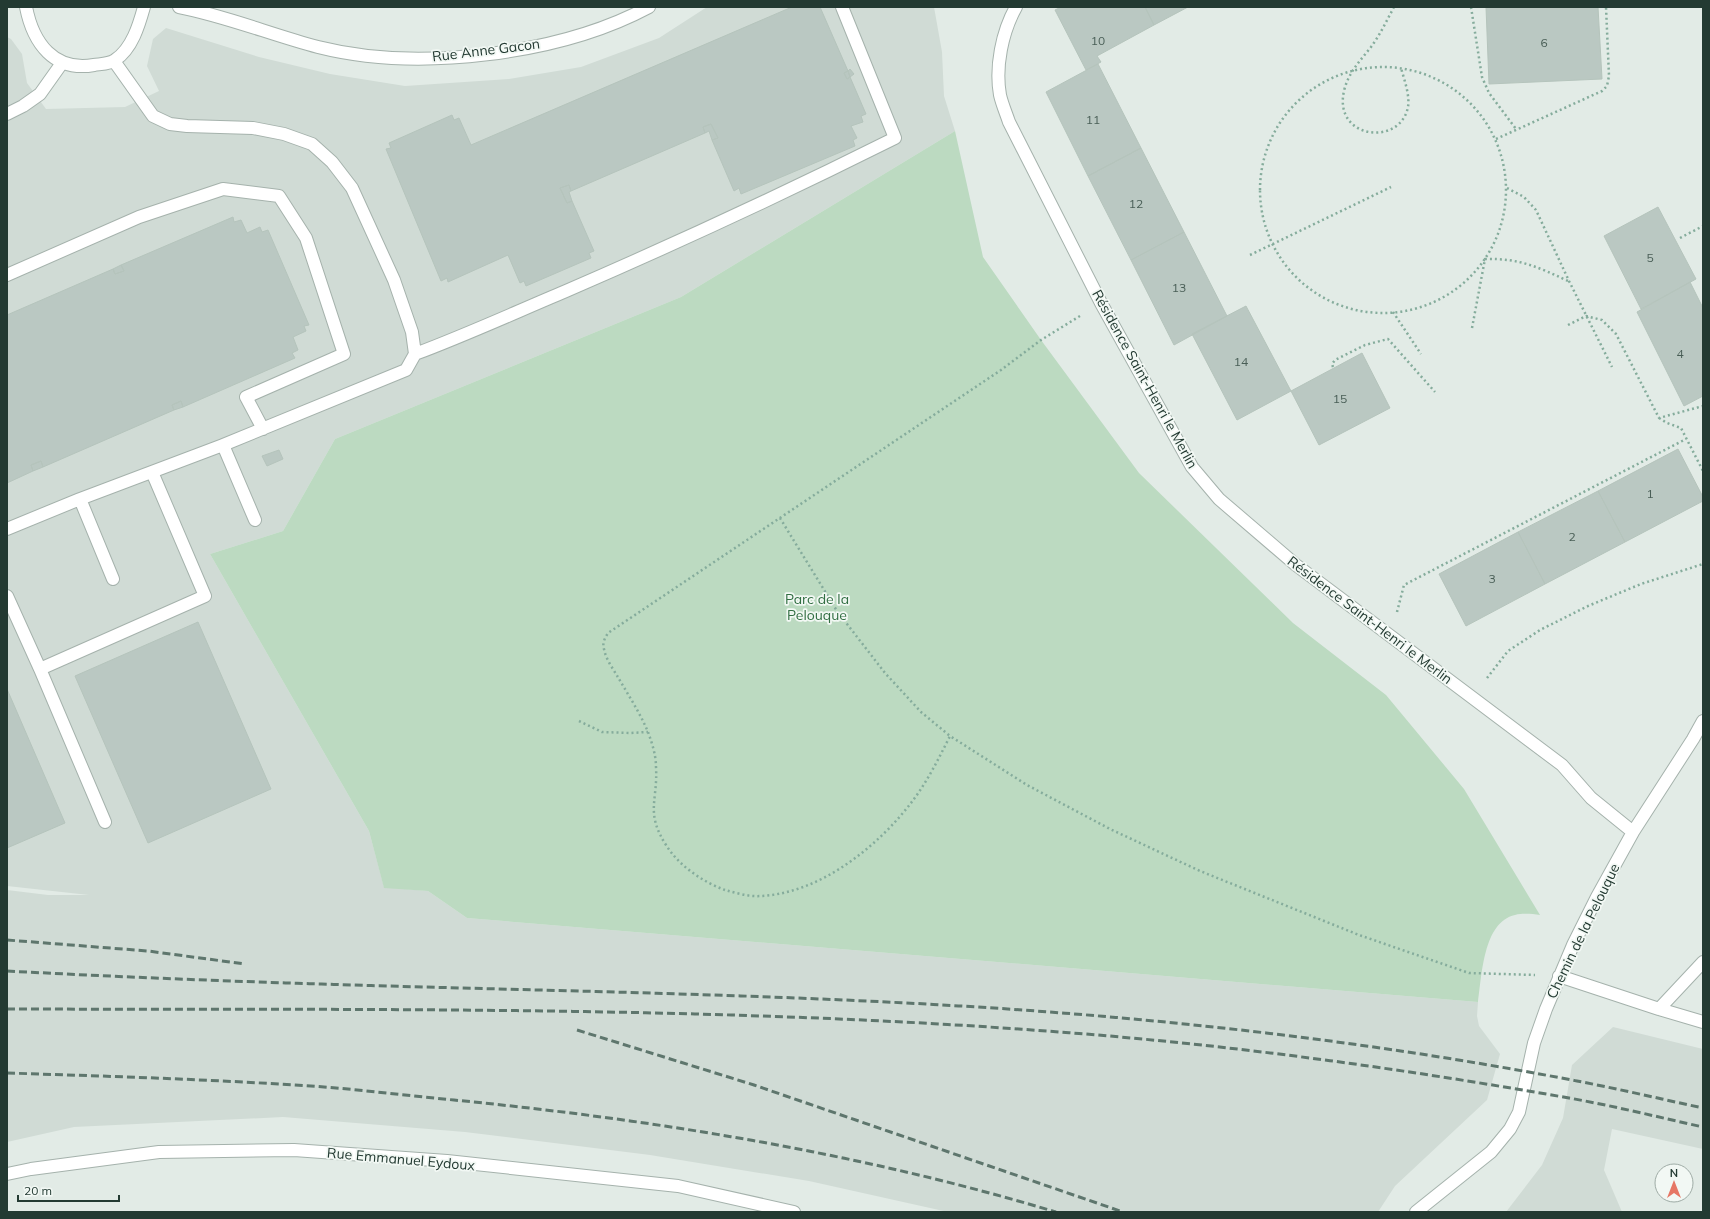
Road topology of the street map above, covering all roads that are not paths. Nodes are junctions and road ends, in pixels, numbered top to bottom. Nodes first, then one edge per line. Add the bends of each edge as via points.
1 (26, 7) edge
2 (144, 7) edge
3 (179, 7) edge
4 (649, 7) edge
5 (842, 7) edge
6 (1016, 7) edge
7 (114, 61) junction
8 (62, 63) junction
9 (7, 114) edge
10 (7, 275) edge
11 (415, 354) junction
12 (263, 428) junction
13 (222, 445) junction
14 (152, 472) junction
15 (80, 500) junction
16 (255, 520) dead end
17 (7, 529) edge
18 (113, 579) dead end
19 (7, 596) edge
20 (40, 669) junction
21 (1703, 721) edge
22 (105, 822) dead end
23 (1632, 832) junction
24 (1703, 962) edge
25 (1559, 976) junction
26 (1659, 1009) junction
27 (1703, 1022) edge
28 (7, 1174) edge
29 (794, 1212) edge
30 (1416, 1212) edge

1 - 8 street via 36,36 47,52
2 - 7 street via 133,38
3 - 4 street, Rue Anne Gacon via 320,47 357,54 448,58 552,43 602,28
5 - 11 street via 895,138 622,267
6 - 23 street, Résidence Saint-Henri le Merlin via 1003,41 999,67 1000,95 1009,122 1101,303 1192,466 1219,499 1296,565 1562,765 1591,798
7 - 8 street via 84,67
7 - 11 street via 153,116 170,124 253,128 284,134 312,144 332,162 352,188 394,280 412,332
8 - 9 street via 40,94
10 - 12 street via 139,217 223,189 279,196 306,238 344,354 246,397
11 - 12 street via 406,370
12 - 13 street
13 - 14 street
13 - 16 street
14 - 15 street
14 - 20 street via 205,596
15 - 17 street
15 - 18 street
19 - 20 street
20 - 22 street
21 - 23 street, Chemin de la Pelouque
23 - 25 street, Chemin de la Pelouque
24 - 26 street
25 - 26 street
25 - 30 street, Chemin de la Pelouque via 1534,1043 1519,1112 1510,1130 1491,1152
26 - 27 street
28 - 29 street, Rue Emmanuel Eydoux via 159,1152 294,1150 447,1161 678,1186

